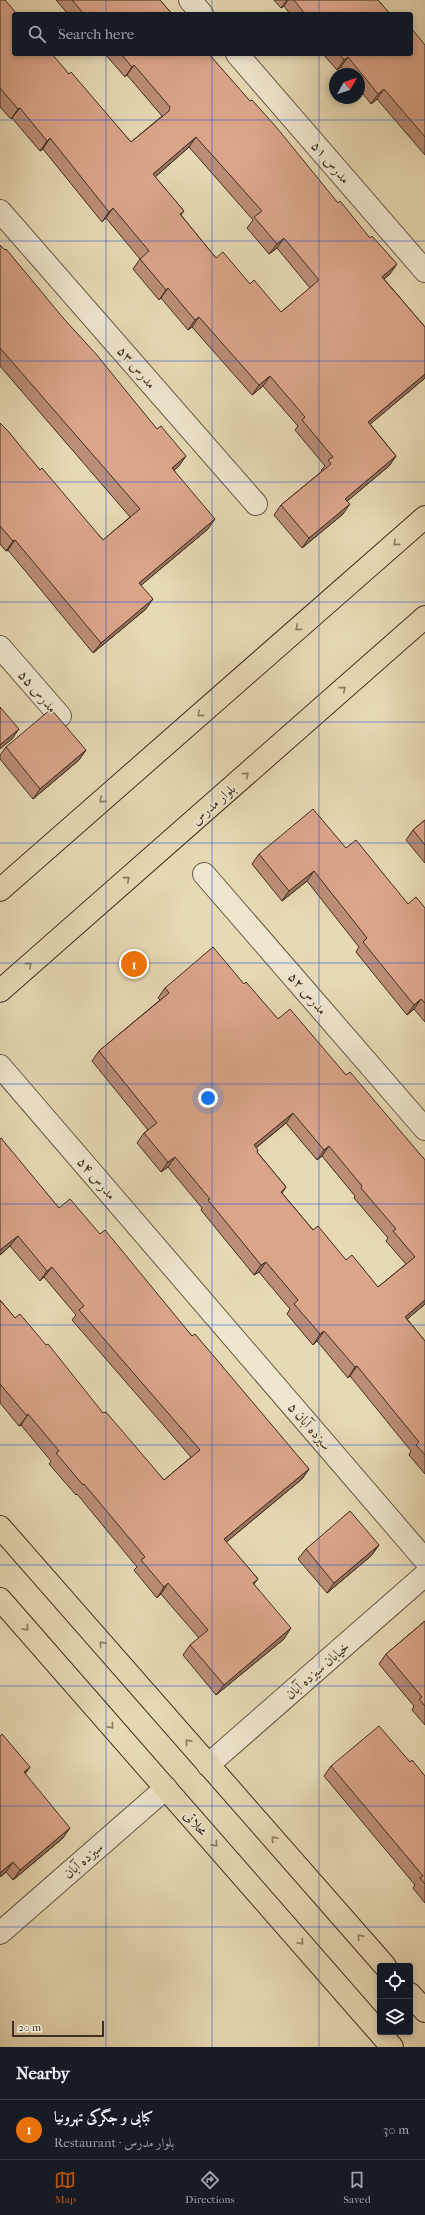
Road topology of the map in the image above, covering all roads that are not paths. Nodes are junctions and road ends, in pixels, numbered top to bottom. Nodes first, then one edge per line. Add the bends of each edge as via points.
1 (190, 0) edge
2 (200, 12) edge
3 (239, 56) edge
4 (0, 211) edge
5 (425, 271) edge
6 (256, 504) dead end
7 (425, 517) edge
8 (425, 617) edge
9 (0, 647) edge
10 (60, 716) dead end
11 (204, 874) dead end
12 (0, 890) edge
13 (0, 991) edge
14 (0, 1066) edge
15 (418, 1121) edge
16 (194, 1291) joint
17 (0, 1527) edge
18 (425, 1560) edge
19 (425, 1575) edge
20 (0, 1599) edge
21 (208, 1765) junction
22 (166, 1788) junction
23 (0, 1933) edge
24 (383, 1963) edge
25 (413, 1997) edge
26 (425, 2011) edge
27 (392, 2047) edge

1 - 2 street
3 - 5 street, مدرس ۵۱
4 - 6 street, مدرس ۵۳
7 -> 12 main road
13 -> 8 main road, بلوار مدرس
9 - 10 street, مدرس ۵۵
11 - 15 street, مدرس ۵۲
14 - 16 street, مدرس ۵۴
16 - 18 street, سیزده آبان ۵
21 -> 17 main road
19 - 21 street, خیابان سیزده آبان
20 -> 22 main road, محلاتی
24 -> 21 main road
22 - 23 street, سیزده آبان
22 -> 27 main road, محلاتی
25 - 26 main road

